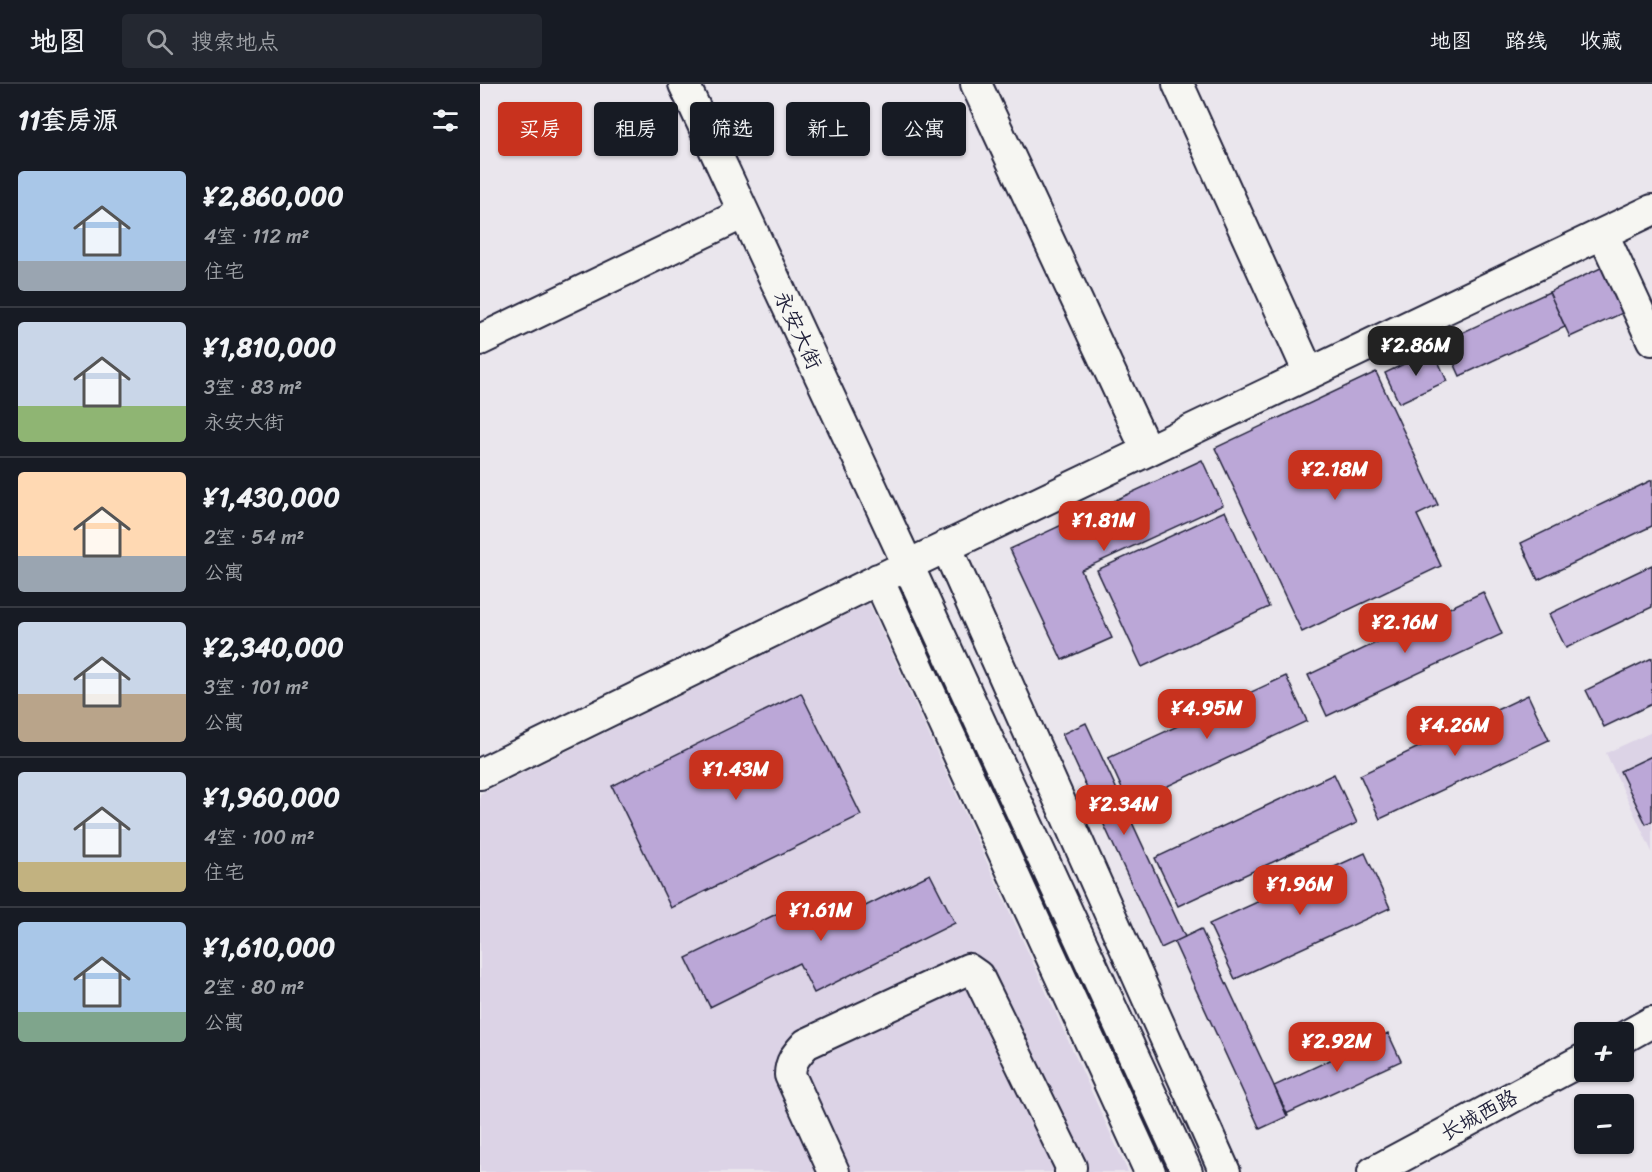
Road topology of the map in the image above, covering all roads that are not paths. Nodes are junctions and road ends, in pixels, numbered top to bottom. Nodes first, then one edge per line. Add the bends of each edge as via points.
1 (684, 84) edge
2 (976, 84) edge
3 (1178, 84) edge
4 (1652, 210) edge
5 (744, 213) junction
6 (1603, 234) junction
7 (480, 340) edge
8 (1652, 340) edge
9 (1309, 373) junction
10 (1147, 451) junction
11 (946, 546) junction
12 (911, 570) junction
13 (878, 579) junction
14 (480, 774) edge
15 (1652, 1022) edge
16 (1634, 1032) edge
17 (1574, 1064) edge
18 (834, 1172) edge
19 (1070, 1172) edge
20 (1150, 1172) edge
21 (1187, 1172) edge
22 (1224, 1172) edge
23 (1373, 1172) edge

1 - 5 street, 永安大街
2 - 10 street
3 - 9 street
4 - 6 street
5 - 7 street
5 - 12 street, 永安大街
6 - 8 street
6 - 9 street
9 - 10 street
10 - 11 street
11 - 12 street
11 - 22 street
12 - 13 street
12 - 21 street, 永安大街
13 - 14 street
13 - 20 street
15 - 16 street
17 - 23 street, 长城西路
18 - 19 street via 790,1075 790,1065 806,1044 968,969 978,976 1071,1167

